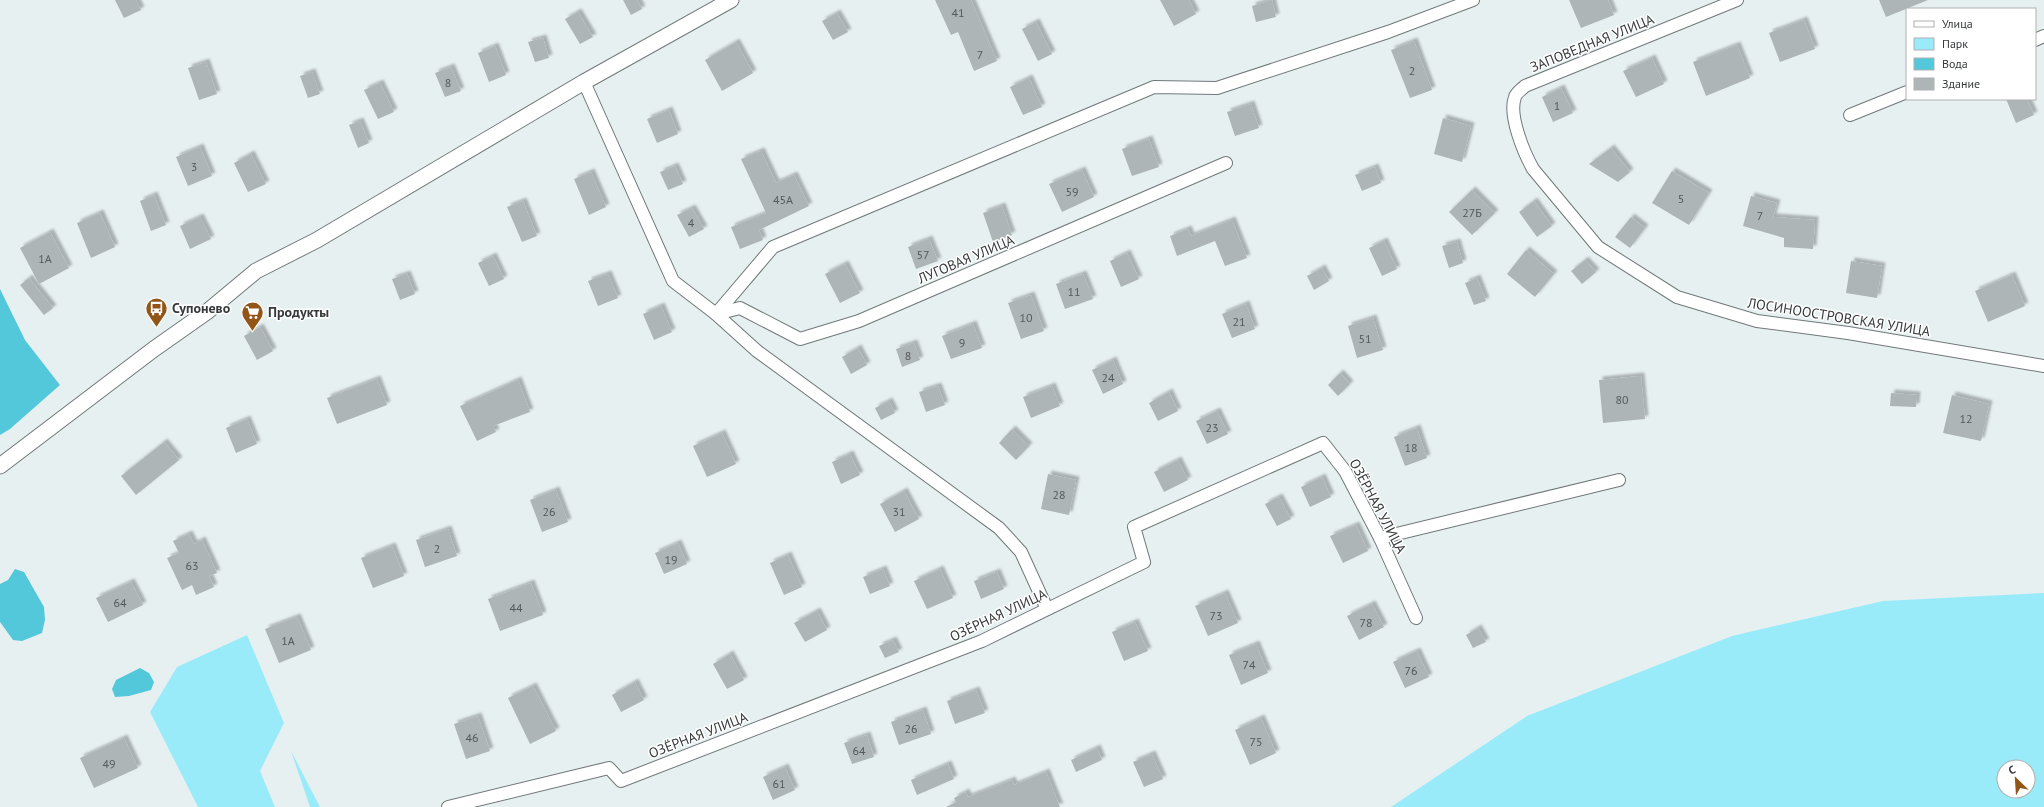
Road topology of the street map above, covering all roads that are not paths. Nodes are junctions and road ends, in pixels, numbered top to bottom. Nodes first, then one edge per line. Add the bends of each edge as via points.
1 (731, 0) edge
2 (1473, 0) edge
3 (1737, 0) edge
4 (584, 82) junction
5 (1526, 86) joint
6 (1906, 92) edge
7 (1850, 115) dead end
8 (1226, 163) dead end
9 (716, 314) junction
10 (2044, 366) edge
11 (0, 466) edge
12 (1619, 480) dead end
13 (1380, 538) junction
14 (1047, 609) junction
15 (1416, 618) dead end
16 (448, 807) edge

1 - 4 street
2 - 9 street via 1388,32 1217,88 1154,87 1146,90 773,246
3 - 5 street, ЗАПОВЕДНАЯ УЛИЦА
4 - 9 street via 673,281
4 - 11 street via 317,240 256,271 208,311
5 - 10 street, ЛОСИНООСТРОВСКАЯ УЛИЦА via 1515,96 1513,113 1526,156 1533,169 1598,247 1677,297 1757,321 1848,333
6 - 7 street
8 - 9 street, ЛУГОВАЯ УЛИЦА via 859,322 800,339 740,308
9 - 14 street via 757,351 999,528 1021,552
12 - 13 street
13 - 14 street, ОЗЁРНАЯ УЛИЦА via 1345,471 1322,443 1134,527 1144,562
13 - 15 street, ОЗЁРНАЯ УЛИЦА
14 - 16 street, ОЗЁРНАЯ УЛИЦА via 982,640 621,781 609,768

